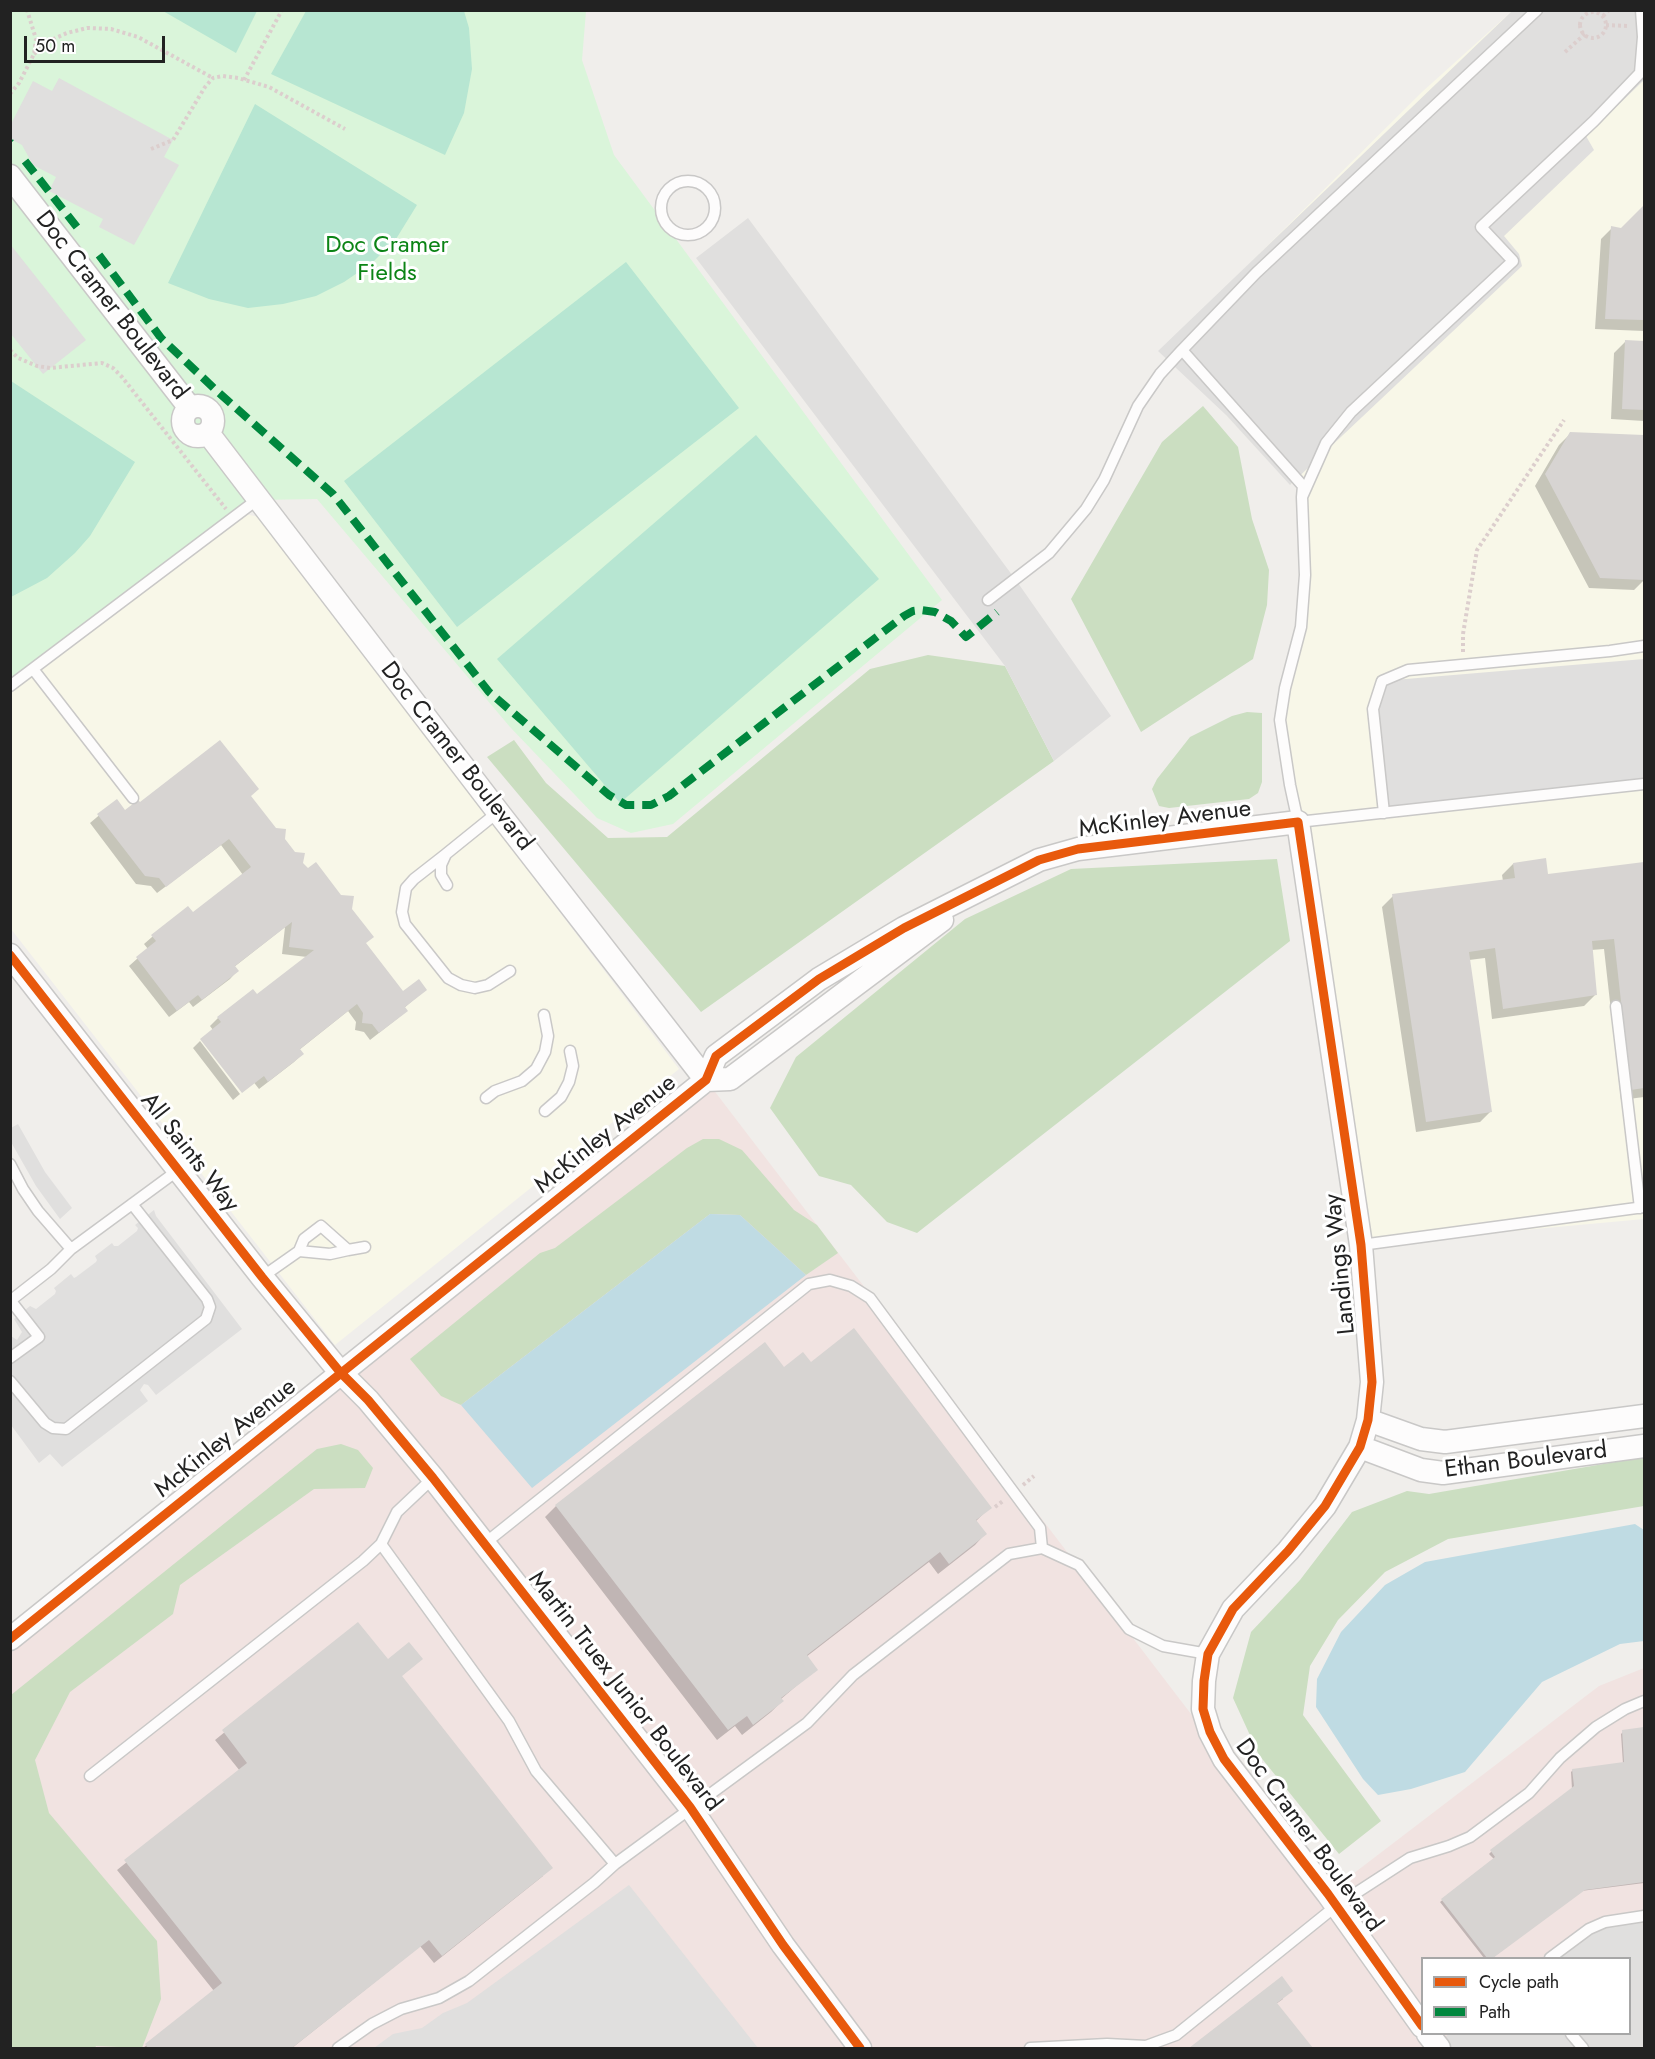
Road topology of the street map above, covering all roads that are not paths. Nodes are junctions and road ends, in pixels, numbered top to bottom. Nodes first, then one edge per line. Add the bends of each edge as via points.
1 (1537, 10) edge
2 (1641, 10) edge
3 (10, 176) edge
4 (706, 229) joint
5 (1182, 350) junction
6 (1302, 497) junction
7 (258, 500) junction
8 (988, 600) dead end
9 (1644, 646) edge
10 (33, 669) junction
11 (10, 686) edge
12 (1644, 784) edge
13 (133, 798) dead end
14 (498, 812) junction
15 (1384, 813) junction
16 (1298, 822) junction
17 (446, 854) junction
18 (447, 885) dead end
19 (10, 955) edge
20 (510, 971) dead end
21 (1616, 1006) dead end
22 (543, 1015) dead end
23 (570, 1051) dead end
24 (706, 1080) junction
25 (486, 1098) dead end
26 (545, 1111) dead end
27 (10, 1164) edge
28 (177, 1171) junction
29 (132, 1204) junction
30 (1642, 1207) edge
31 (1361, 1245) junction
32 (365, 1247) dead end
33 (71, 1249) junction
34 (348, 1250) junction
35 (299, 1251) junction
36 (262, 1277) junction
37 (11, 1301) edge
38 (10, 1358) edge
39 (340, 1372) junction
40 (10, 1381) edge
41 (1644, 1416) edge
42 (1621, 1419) junction
43 (1368, 1420) junction
44 (1360, 1447) junction
45 (1635, 1448) edge
46 (433, 1478) junction
47 (381, 1544) junction
48 (484, 1544) junction
49 (1042, 1548) junction
50 (10, 1639) edge
51 (1208, 1654) junction
52 (1644, 1701) edge
53 (90, 1776) dead end
54 (690, 1807) junction
55 (615, 1864) junction
56 (1336, 1906) junction
57 (1644, 1916) edge
58 (1553, 1957) edge
59 (1421, 2023) edge
60 (1572, 2035) edge
61 (1108, 2047) edge
62 (338, 2049) edge
63 (860, 2049) edge
64 (1030, 2049) edge
65 (1583, 2049) edge

1 - 5 lane via 1256,273
2 - 6 lane via 1640,73 1594,122 1481,227 1513,261 1351,412 1326,443
3 - 7 street, Doc Cramer Boulevard via 190,408 184,414 185,427 193,435 208,433
4 - 4 lane via 716,213 713,194 697,181 687,180 670,187 661,204 670,229 688,236
5 - 6 lane via 1303,486
5 - 8 lane via 1138,406 1086,509 1048,553
6 - 16 lane via 1305,575 1301,627 1280,720
7 - 10 lane
7 - 14 street, Doc Cramer Boulevard
9 - 15 lane via 1408,670 1383,681 1373,709
10 - 11 lane
10 - 13 lane
12 - 15 lane
14 - 17 lane
14 - 24 street, Doc Cramer Boulevard
15 - 16 lane
16 - 24 street, McKinley Avenue via 1078,849 1039,860 998,880 730,1078
16 - 31 street, Landings Way
17 - 18 lane via 441,876
17 - 20 lane via 406,888 402,912 405,924 448,978 460,985 488,985
19 - 28 street, All Saints Way
21 - 30 lane
22 - 25 lane via 548,1036 536,1069 522,1081
23 - 26 lane via 573,1066 569,1082 561,1097
24 - 39 street, McKinley Avenue
27 - 33 lane via 38,1211
28 - 29 lane
28 - 36 street, All Saints Way
29 - 33 lane
29 - 40 lane via 207,1299 206,1319 66,1429 45,1423
30 - 31 lane
31 - 43 street, Landings Way via 1372,1382
32 - 34 lane
33 - 37 lane
34 - 35 lane via 330,1254
34 - 35 lane via 321,1226 304,1239
35 - 36 lane
36 - 39 street, All Saints Way
37 - 38 lane via 39,1337
39 - 46 street, Martin Truex Junior Boulevard
39 - 50 street, McKinley Avenue
41 - 42 street, Ethan Boulevard
42 - 43 street, Ethan Boulevard via 1445,1442 1421,1439
42 - 45 street, Ethan Boulevard
43 - 44 street, Landings Way
44 - 45 street, Ethan Boulevard via 1421,1470 1443,1473
44 - 51 street, Landings Way via 1325,1506 1233,1608
46 - 47 lane via 397,1512
46 - 48 street, Martin Truex Junior Boulevard
47 - 53 lane
47 - 55 lane via 509,1721 536,1771
48 - 49 lane via 808,1284 830,1280 851,1286 870,1298 1040,1528
48 - 54 street, Martin Truex Junior Boulevard
49 - 51 lane via 1079,1565 1129,1629 1162,1646
49 - 54 lane via 1009,1554 853,1675 807,1723
51 - 56 street, Doc Cramer Boulevard via 1203,1709 1210,1732 1224,1759
52 - 56 lane via 1596,1727 1560,1758 1529,1793 1470,1837 1410,1858
54 - 55 lane
54 - 63 street, Martin Truex Junior Boulevard via 783,1945
55 - 62 lane via 469,1980 439,1998 400,2008
56 - 59 street, Doc Cramer Boulevard
56 - 61 lane via 1176,2035 1146,2046
57 - 58 lane via 1605,1922 1589,1929
60 - 65 lane
61 - 64 lane

